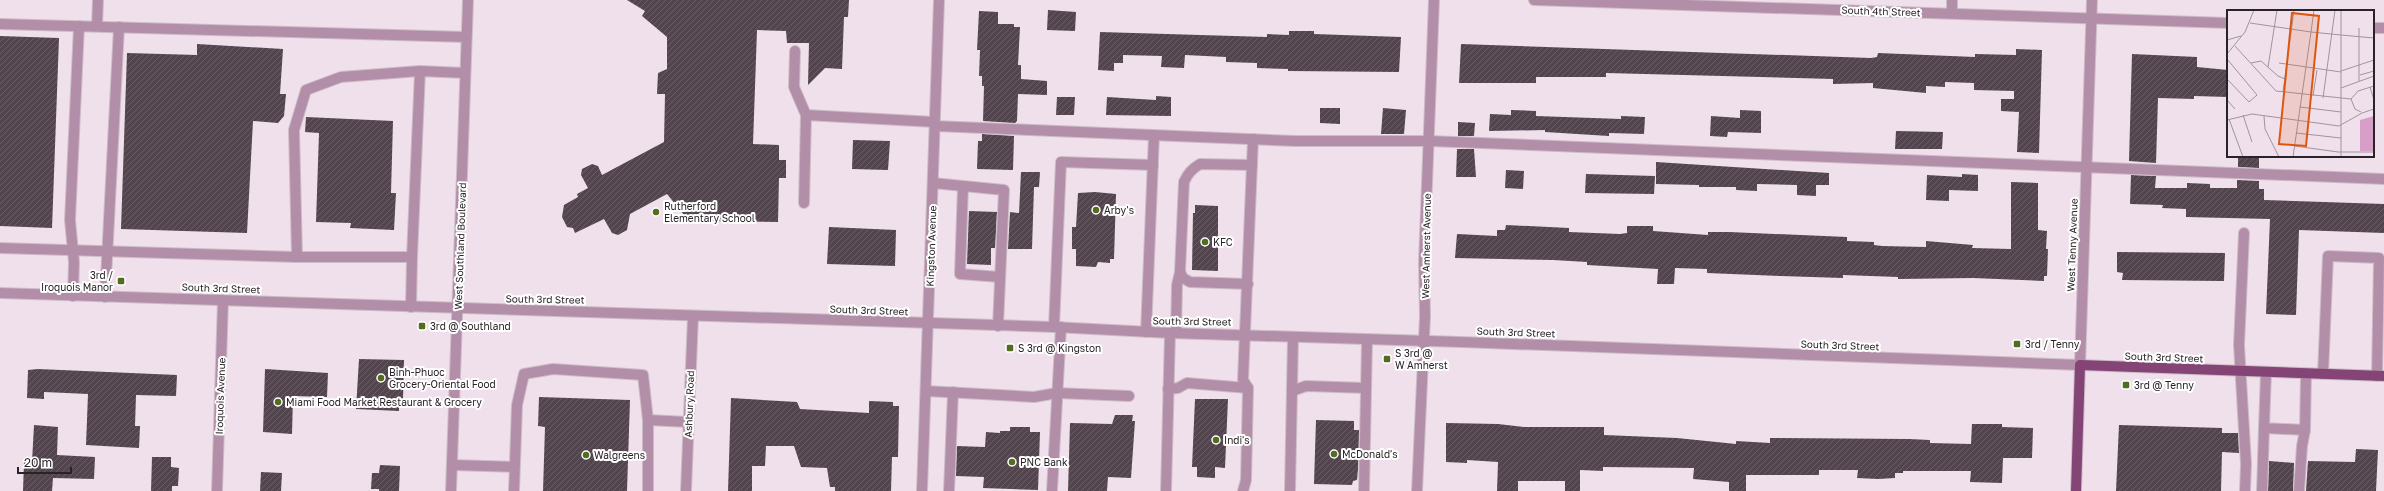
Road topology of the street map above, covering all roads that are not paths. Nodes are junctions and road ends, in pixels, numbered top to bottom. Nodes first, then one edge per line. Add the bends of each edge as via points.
1 (98, 0) edge
2 (468, 0) edge
3 (939, 0) edge
4 (1434, 0) edge
5 (1534, 0) edge
6 (1952, 0) edge
7 (2092, 0) edge
8 (1952, 13) junction
9 (2091, 18) junction
10 (2227, 23) edge
11 (0, 24) edge
12 (79, 26) junction
13 (97, 26) junction
14 (119, 27) junction
15 (466, 37) junction
16 (795, 51) dead end
17 (420, 71) junction
18 (465, 73) junction
19 (806, 115) junction
20 (935, 124) junction
21 (1154, 135) junction
22 (1253, 139) junction
23 (1429, 141) junction
24 (1153, 165) junction
25 (1252, 165) junction
26 (2086, 167) junction
27 (2384, 179) edge
28 (933, 183) junction
29 (963, 186) junction
30 (804, 203) dead end
31 (2244, 233) dead end
32 (0, 248) edge
33 (73, 249) junction
34 (107, 252) junction
35 (412, 256) junction
36 (297, 257) junction
37 (1180, 272) junction
38 (1000, 276) junction
39 (1248, 284) junction
40 (0, 293) edge
41 (73, 296) junction
42 (105, 296) junction
43 (224, 300) junction
44 (411, 307) junction
45 (458, 309) junction
46 (693, 316) junction
47 (929, 324) junction
48 (998, 326) junction
49 (1057, 327) junction
50 (1146, 332) junction
51 (1173, 333) junction
52 (1246, 335) junction
53 (1294, 337) junction
54 (1367, 340) junction
55 (1424, 341) junction
56 (2080, 366) junction
57 (2241, 371) junction
58 (2266, 372) junction
59 (2306, 374) junction
60 (2323, 374) junction
61 (2380, 376) edge
62 (1248, 388) junction
63 (1366, 388) junction
64 (1168, 389) junction
65 (926, 391) junction
66 (1292, 391) junction
67 (953, 392) junction
68 (1057, 394) junction
69 (1129, 396) dead end
70 (648, 420) junction
71 (688, 422) junction
72 (2264, 428) junction
73 (2305, 430) junction
74 (452, 465) junction
75 (514, 467) junction
76 (217, 491) edge
77 (451, 491) edge
78 (514, 491) edge
79 (648, 491) edge
80 (686, 491) edge
81 (922, 491) edge
82 (949, 491) edge
83 (1052, 491) edge
84 (1166, 491) edge
85 (1243, 491) edge
86 (1290, 491) edge
87 (1364, 491) edge
88 (1417, 491) edge
89 (2076, 491) edge
90 (2245, 491) edge
91 (2262, 491) edge
92 (2300, 491) edge

1 - 13 street
2 - 15 street, West Southland Boulevard
3 - 20 street, Kingston Avenue
4 - 23 street, West Amherst Avenue
5 - 8 street, South 4th Street
6 - 8 street
7 - 9 street, West Tenny Avenue
8 - 9 street, South 4th Street
9 - 10 street, South 4th Street
9 - 26 street, West Tenny Avenue
11 - 12 street
12 - 13 street
12 - 33 street via 70,220
13 - 14 street
14 - 15 street
14 - 34 street
15 - 18 street, West Southland Boulevard
16 - 19 street via 794,87
17 - 18 street
17 - 35 street
17 - 36 street via 341,76 306,90 294,130
18 - 45 street, West Southland Boulevard
19 - 20 street
19 - 30 street
20 - 21 street
20 - 28 street, Kingston Avenue
21 - 22 street
21 - 24 street
22 - 23 street
22 - 25 street
23 - 26 street
23 - 55 street, West Amherst Avenue
24 - 49 street via 1060,162
24 - 50 street
25 - 37 street via 1200,164 1187,174 1184,182
25 - 39 street
26 - 27 street
26 - 56 street, West Tenny Avenue
28 - 29 street
28 - 47 street, Kingston Avenue
29 - 38 street via 1004,190
29 - 38 street via 960,274
31 - 57 street via 2239,345
32 - 33 street
33 - 34 street
33 - 41 street
34 - 36 street
34 - 42 street
35 - 36 street
35 - 44 street
37 - 39 street via 1183,278 1190,282
37 - 51 street
38 - 48 street
39 - 52 street
40 - 41 street, South 3rd Street
41 - 42 street, South 3rd Street
42 - 43 street, South 3rd Street
43 - 44 street, South 3rd Street
43 - 76 street, Iroquois Avenue
44 - 45 street, South 3rd Street
45 - 46 street, South 3rd Street
45 - 74 street, West Southland Boulevard
46 - 47 street, South 3rd Street
46 - 71 street, Ashbury Road
47 - 48 street, South 3rd Street
47 - 65 street, Kingston Avenue
48 - 49 street, South 3rd Street
49 - 50 street, South 3rd Street
49 - 68 street
50 - 51 street, South 3rd Street
51 - 52 street, South 3rd Street
51 - 64 street
52 - 53 street, South 3rd Street
52 - 62 street via 1243,380
53 - 54 street, South 3rd Street
53 - 66 street
54 - 55 street, South 3rd Street
54 - 63 street
55 - 56 street, South 3rd Street
55 - 88 street, West Amherst Avenue
56 - 57 main road, South 3rd Street
56 - 89 main road, West Tenny Avenue
57 - 58 main road, South 3rd Street
57 - 90 street
58 - 59 main road, South 3rd Street
58 - 72 street
59 - 60 main road, South 3rd Street
59 - 73 street
60 - 61 main road, South 3rd Street
60 - 61 street via 2328,256 2379,258
62 - 64 street via 1187,383 1178,388
62 - 85 street via 1246,480
63 - 66 street via 1306,386
63 - 87 street
64 - 84 street
65 - 67 street
65 - 81 street, Kingston Avenue
66 - 86 street
67 - 68 street via 1034,397
67 - 82 street
68 - 69 street
68 - 83 street
70 - 71 street
70 - 75 street via 643,375 553,370 524,374 517,405
70 - 79 street
71 - 80 street, Ashbury Road
72 - 73 street
72 - 91 street
73 - 92 street
74 - 75 street
74 - 77 street, West Southland Boulevard
75 - 78 street

